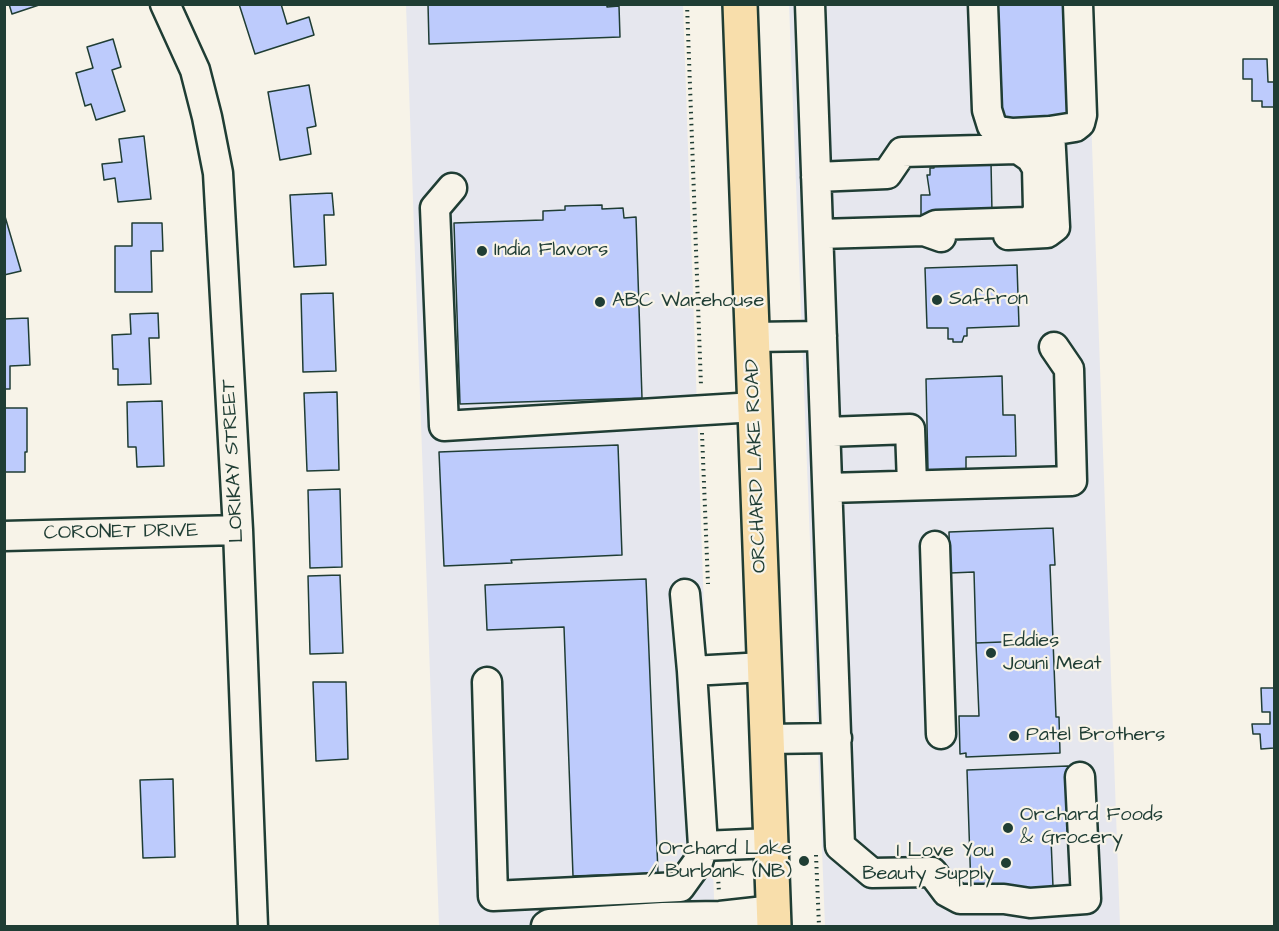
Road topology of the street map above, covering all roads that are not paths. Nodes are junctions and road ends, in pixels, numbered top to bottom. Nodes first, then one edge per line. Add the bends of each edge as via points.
1 (165, 4) edge
2 (740, 4) edge
3 (810, 4) edge
4 (983, 4) edge
5 (1078, 4) edge
6 (1050, 131) junction
7 (816, 177) junction
8 (452, 188) dead end
9 (924, 231) junction
10 (819, 234) junction
11 (822, 336) junction
12 (752, 337) junction
13 (1054, 347) dead end
14 (755, 407) junction
15 (826, 432) junction
16 (912, 484) junction
17 (828, 488) junction
18 (238, 530) junction
19 (4, 536) edge
20 (934, 546) dead end
21 (697, 591) road end
22 (765, 667) junction
23 (692, 671) junction
24 (488, 682) dead end
25 (941, 734) dead end
26 (837, 738) junction
27 (767, 739) junction
28 (1080, 777) dead end
29 (771, 843) junction
30 (709, 846) junction
31 (774, 918) edge
32 (703, 920) edge
33 (252, 927) edge
34 (546, 927) edge

1 - 18 street, LORIKAY STREET via 195,70 218,173
2 - 12 main road, ORCHARD LAKE ROAD
3 - 7 street
4 - 6 street via 987,110 992,126 1013,133
5 - 6 street via 1082,115 1075,127
6 - 9 street via 1054,227 1047,233 938,237
7 - 9 street via 886,174 902,152 1018,149 1031,158 1037,168 1038,209 1028,222 936,225
7 - 10 street
8 - 14 street via 435,208 444,426
9 - 10 street
10 - 11 street
11 - 12 street
11 - 15 street
12 - 14 main road, ORCHARD LAKE ROAD
13 - 16 street via 1069,369 1072,481
14 - 22 main road, ORCHARD LAKE ROAD
15 - 16 street via 910,429
15 - 17 street
16 - 17 street
17 - 26 street
18 - 19 street, CORONET DRIVE
18 - 33 street, LORIKAY STREET
20 - 25 street
21 - 23 street
22 - 23 street
22 - 27 main road, ORCHARD LAKE ROAD
23 - 30 street
24 - 30 street via 492,896 680,887
26 - 27 street
26 - 28 street via 840,846 872,873 932,872 947,892 960,899 1030,903 1086,899
27 - 29 main road, ORCHARD LAKE ROAD
29 - 30 street
29 - 31 main road, ORCHARD LAKE ROAD
31 - 32 street
32 - 34 street

